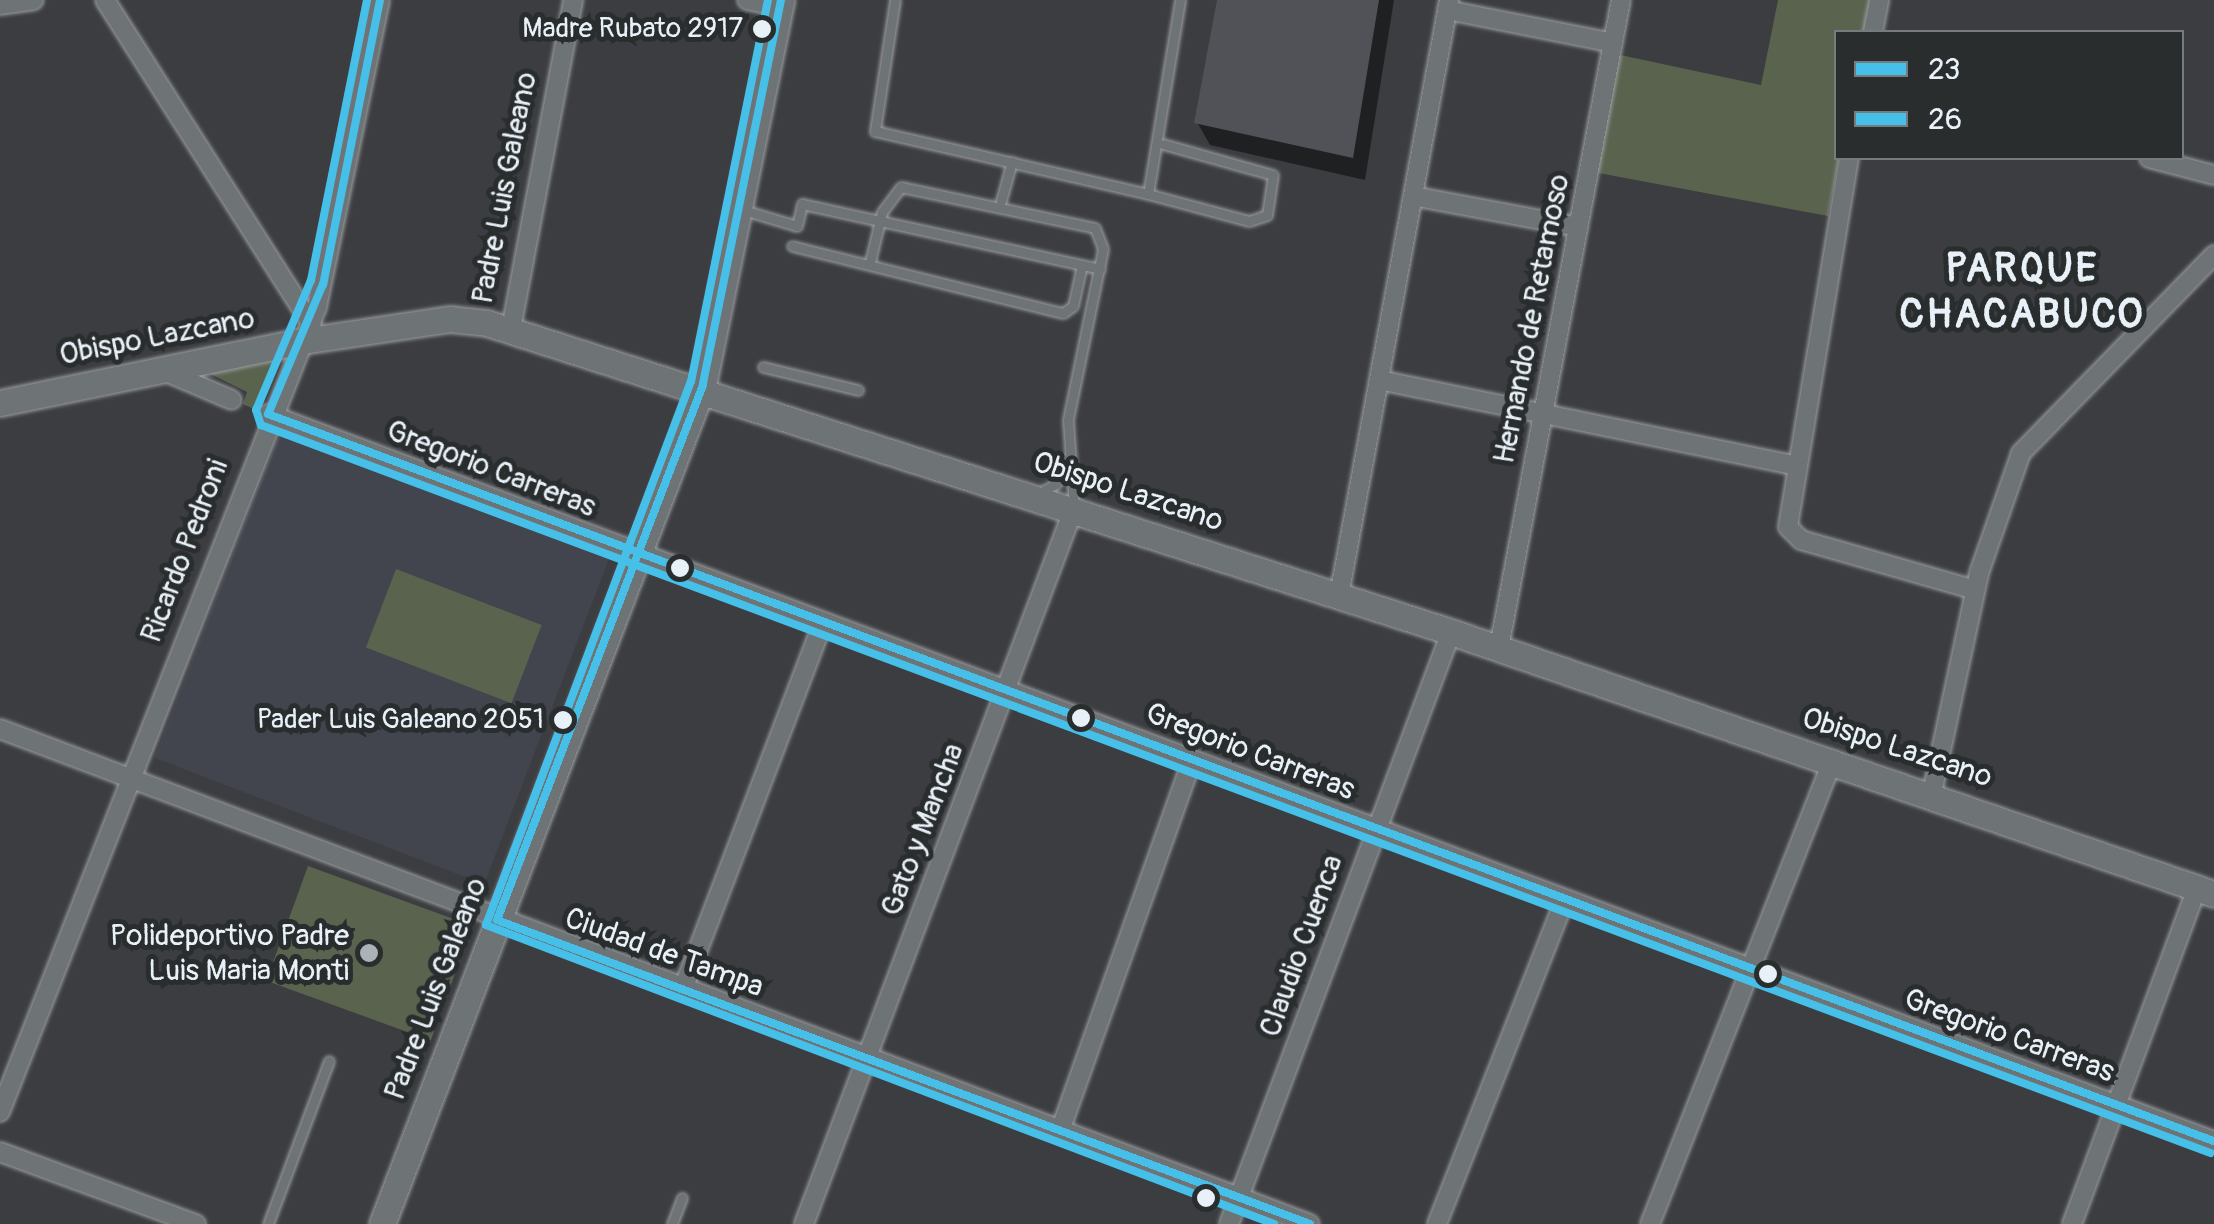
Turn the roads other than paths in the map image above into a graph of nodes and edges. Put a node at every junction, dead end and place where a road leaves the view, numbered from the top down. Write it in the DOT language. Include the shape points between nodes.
graph roads {
  1 [pos="34,0"];
  2 [pos="105,0"];
  3 [pos="380,0"];
  4 [pos="573,0"];
  5 [pos="747,0"];
  6 [pos="895,0"];
  7 [pos="1180,0"];
  8 [pos="1621,0"];
  9 [pos="1879,0"];
  10 [pos="780,3"];
  11 [pos="0,5"];
  12 [pos="1448,5"];
  13 [pos="1873,30"];
  14 [pos="1613,43"];
  15 [pos="1163,144"];
  16 [pos="1849,160"];
  17 [pos="2157,160"];
  18 [pos="1012,161"];
  19 [pos="2214,175"];
  20 [pos="1148,194"];
  21 [pos="1413,196"];
  22 [pos="1001,201"];
  23 [pos="739,208"];
  24 [pos="878,222"];
  25 [pos="1578,227"];
  26 [pos="792,246"];
  27 [pos="2214,255"];
  28 [pos="870,262"];
  29 [pos="1082,265"];
  30 [pos="1100,269"];
  31 [pos="511,328"];
  32 [pos="308,334"];
  33 [pos="763,367"];
  34 [pos="157,368"];
  35 [pos="1379,380"];
  36 [pos="702,385"];
  37 [pos="858,390"];
  38 [pos="232,400"];
  39 [pos="0,403"];
  40 [pos="1542,413"];
  41 [pos="268,414"];
  42 [pos="1070,453"];
  43 [pos="1794,465"];
  44 [pos="1034,495"];
  45 [pos="1074,508"];
  46 [pos="637,554"];
  47 [pos="1975,590"];
  48 [pos="1339,596"];
  49 [pos="823,623"];
  50 [pos="1451,632"];
  51 [pos="1499,648"];
  52 [pos="1006,689"];
  53 [pos="0,729"];
  54 [pos="1192,761"];
  55 [pos="1832,761"];
  56 [pos="128,777"];
  57 [pos="1932,793"];
  58 [pos="1374,828"];
  59 [pos="2206,891"];
  60 [pos="1565,899"];
  61 [pos="497,920"];
  62 [pos="1746,968"];
  63 [pos="683,989"];
  64 [pos="866,1057"];
  65 [pos="330,1061"];
  66 [pos="2117,1105"];
  67 [pos="0,1112"];
  68 [pos="1060,1131"];
  69 [pos="2214,1141"];
  70 [pos="0,1152"];
  71 [pos="1239,1197"];
  72 [pos="682,1198"];
  73 [pos="196,1224"];
  74 [pos="268,1224"];
  75 [pos="382,1224"];
  76 [pos="672,1224"];
  77 [pos="804,1224"];
  78 [pos="1229,1224"];
  79 [pos="1310,1224"];
  80 [pos="1438,1224"];
  81 [pos="1650,1224"];
  82 [pos="2072,1224"];
  1 -- 11 [label="street"];
  2 -- 32 [label="street"];
  3 -- 32 [label="street, Ricardo Pedroni"];
  4 -- 31 [label="street, Padre Luis Galeano"];
  5 -- 10 [label="street"];
  6 -- 18 [label="lane" via="875,131"];
  7 -- 15 [label="lane"];
  8 -- 14 [label="street, Hernando de Retamoso"];
  9 -- 13 [label="street"];
  10 -- 23 [label="main road, Padre Luis Galeano"];
  12 -- 14 [label="street"];
  12 -- 21 [label="street"];
  14 -- 25 [label="street, Hernando de Retamoso"];
  15 -- 20 [label="lane"];
  15 -- 20 [label="lane" via="1273,175 1267,214 1249,220"];
  16 -- 43 [label="street"];
  17 -- 19 [label="street"];
  18 -- 20 [label="lane"];
  18 -- 22 [label="lane"];
  21 -- 25 [label="street"];
  21 -- 35 [label="street"];
  22 -- 24 [label="lane" via="902,187"];
  22 -- 30 [label="lane" via="1094,228"];
  23 -- 24 [label="lane" via="797,226 802,204"];
  23 -- 36 [label="main road, Padre Luis Galeano"];
  24 -- 28 [label="lane"];
  24 -- 29 [label="lane"];
  25 -- 40 [label="street, Hernando de Retamoso"];
  26 -- 28 [label="lane"];
  27 -- 47 [label="street" via="2028,440"];
  28 -- 29 [label="lane" via="1063,312"];
  29 -- 30 [label="lane"];
  30 -- 42 [label="lane, Gato y Mancha" via="1068,420"];
  31 -- 32 [label="main road, Obispo Lazcano" via="450,319"];
  31 -- 36 [label="main road, Obispo Lazcano"];
  32 -- 34 [label="main road, Obispo Lazcano"];
  32 -- 41 [label="street, Ricardo Pedroni"];
  33 -- 37 [label="lane"];
  34 -- 38 [label="street"];
  34 -- 39 [label="main road, Obispo Lazcano"];
  35 -- 40 [label="street"];
  35 -- 48 [label="street"];
  36 -- 44 [label="main road, Obispo Lazcano"];
  36 -- 46 [label="main road, Padre Luis Galeano"];
  40 -- 43 [label="street"];
  40 -- 51 [label="street, Hernando de Retamoso"];
  41 -- 46 [label="street, Gregorio Carreras"];
  41 -- 56 [label="street, Ricardo Pedroni"];
  42 -- 44 [label="lane" via="1056,484"];
  42 -- 45 [label="lane, Gato y Mancha"];
  43 -- 47 [label="street" via="1786,515 1801,540"];
  44 -- 45 [label="main road, Obispo Lazcano"];
  45 -- 48 [label="main road, Obispo Lazcano"];
  45 -- 52 [label="street, Gato y Mancha"];
  46 -- 49 [label="street, Gregorio Carreras"];
  46 -- 61 [label="main road, Padre Luis Galeano"];
  47 -- 57 [label="street"];
  48 -- 50 [label="main road, Obispo Lazcano"];
  49 -- 52 [label="street, Gregorio Carreras"];
  49 -- 63 [label="street"];
  50 -- 51 [label="main road, Obispo Lazcano"];
  50 -- 58 [label="street, Claudio Cuenca"];
  51 -- 55 [label="main road, Obispo Lazcano"];
  52 -- 54 [label="street, Gregorio Carreras"];
  52 -- 64 [label="street, Gato y Mancha"];
  53 -- 56 [label="street, Ciudad de Tampa"];
  54 -- 58 [label="street, Gregorio Carreras"];
  54 -- 68 [label="street"];
  55 -- 57 [label="main road, Obispo Lazcano"];
  55 -- 62 [label="street"];
  56 -- 61 [label="street, Ciudad de Tampa"];
  56 -- 67 [label="street, Ricardo Pedroni"];
  57 -- 59 [label="main road, Obispo Lazcano"];
  58 -- 60 [label="street, Gregorio Carreras"];
  58 -- 71 [label="street, Claudio Cuenca"];
  59 -- 66 [label="street"];
  60 -- 62 [label="street, Gregorio Carreras"];
  60 -- 80 [label="street"];
  61 -- 63 [label="street, Ciudad de Tampa"];
  61 -- 75 [label="main road, Padre Luis Galeano"];
  62 -- 66 [label="street, Gregorio Carreras"];
  62 -- 81 [label="street"];
  63 -- 64 [label="street, Ciudad de Tampa"];
  64 -- 68 [label="street, Ciudad de Tampa"];
  64 -- 77 [label="street, Gato y Mancha"];
  65 -- 74 [label="lane"];
  66 -- 69 [label="street, Gregorio Carreras"];
  66 -- 82 [label="street"];
  68 -- 71 [label="street, Ciudad de Tampa"];
  70 -- 73 [label="street"];
  71 -- 78 [label="street, Claudio Cuenca"];
  71 -- 79 [label="street, Ciudad de Tampa"];
  72 -- 76 [label="lane"];
}
